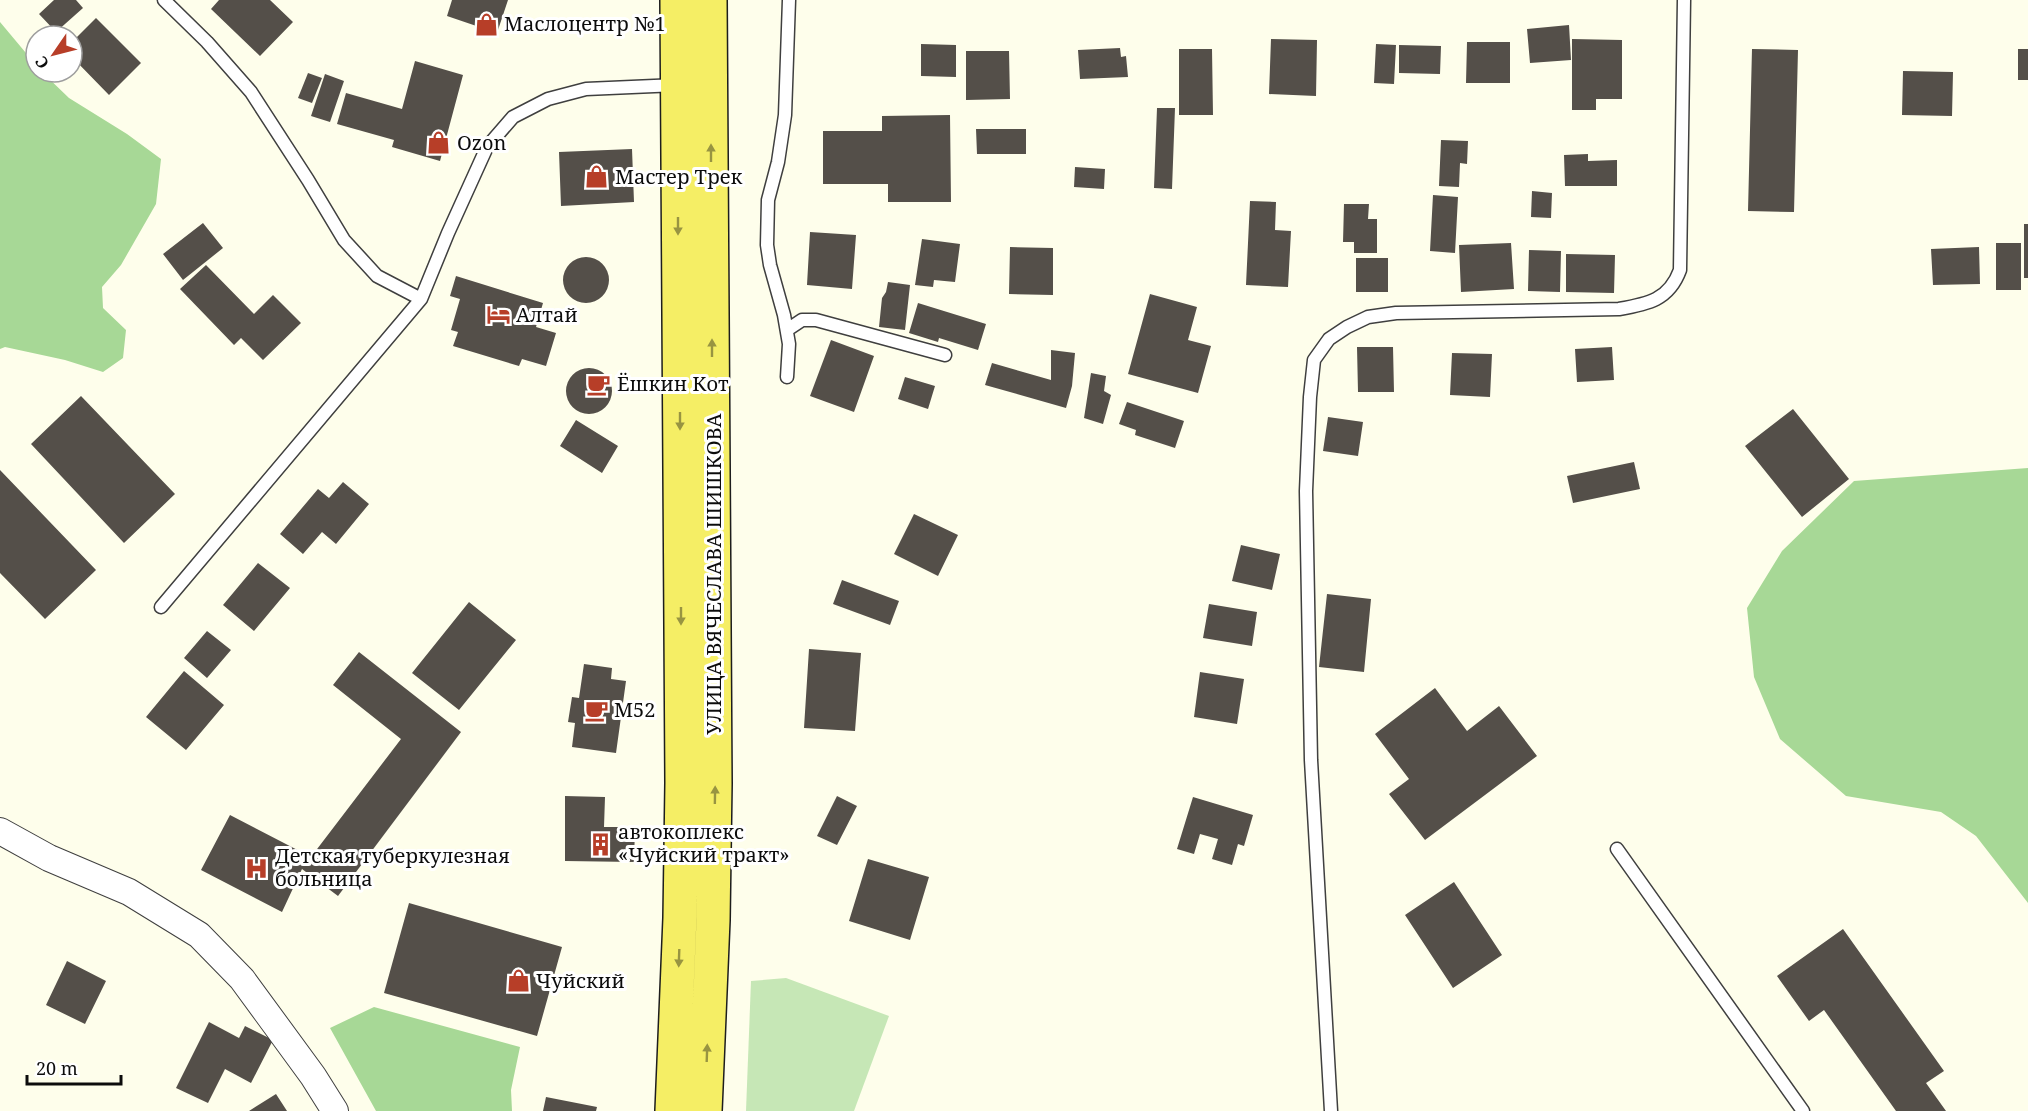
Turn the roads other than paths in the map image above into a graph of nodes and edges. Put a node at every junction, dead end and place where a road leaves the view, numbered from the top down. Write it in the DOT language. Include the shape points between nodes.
graph roads {
  1 [pos="164,0"];
  2 [pos="677,0"];
  3 [pos="710,0"];
  4 [pos="789,0"];
  5 [pos="1684,0"];
  6 [pos="678,85"];
  7 [pos="421,299"];
  8 [pos="787,330"];
  9 [pos="945,355"];
  10 [pos="788,377"];
  11 [pos="161,608"];
  12 [pos="0,831"];
  13 [pos="1617,849"];
  14 [pos="697,919"];
  15 [pos="335,1111"];
  16 [pos="672,1111"];
  17 [pos="705,1111"];
  18 [pos="1331,1111"];
  19 [pos="1803,1111"];
  1 -- 7 [label="lane" via="251,92 344,240 377,276"];
  2 -- 6 [label="main road, УЛИЦА ВЯЧЕСЛАВА ШИШКОВА"];
  14 -- 3 [label="main road, УЛИЦА ВЯЧЕСЛАВА ШИШКОВА, one-way" via="715,771"];
  4 -- 8 [label="lane" via="785,115 768,200 767,245"];
  5 -- 18 [label="lane" via="1680,270 1668,291 1659,299 1619,309 1396,313 1368,317 1329,339 1314,360 1306,490 1311,760"];
  6 -- 7 [label="lane" via="586,89 548,99 513,117 488,147"];
  6 -- 14 [label="main road, УЛИЦА ВЯЧЕСЛАВА ШИШКОВА, one-way" via="682,783"];
  7 -- 11 [label="lane"];
  8 -- 9 [label="lane" via="802,320 816,320"];
  8 -- 10 [label="lane"];
  12 -- 15 [label="street" via="49,858 129,892 199,935 242,979"];
  13 -- 19 [label="lane"];
  14 -- 16 [label="main road, УЛИЦА ВЯЧЕСЛАВА ШИШКОВА, one-way"];
  17 -- 14 [label="main road, УЛИЦА ВЯЧЕСЛАВА ШИШКОВА, one-way"];
}
